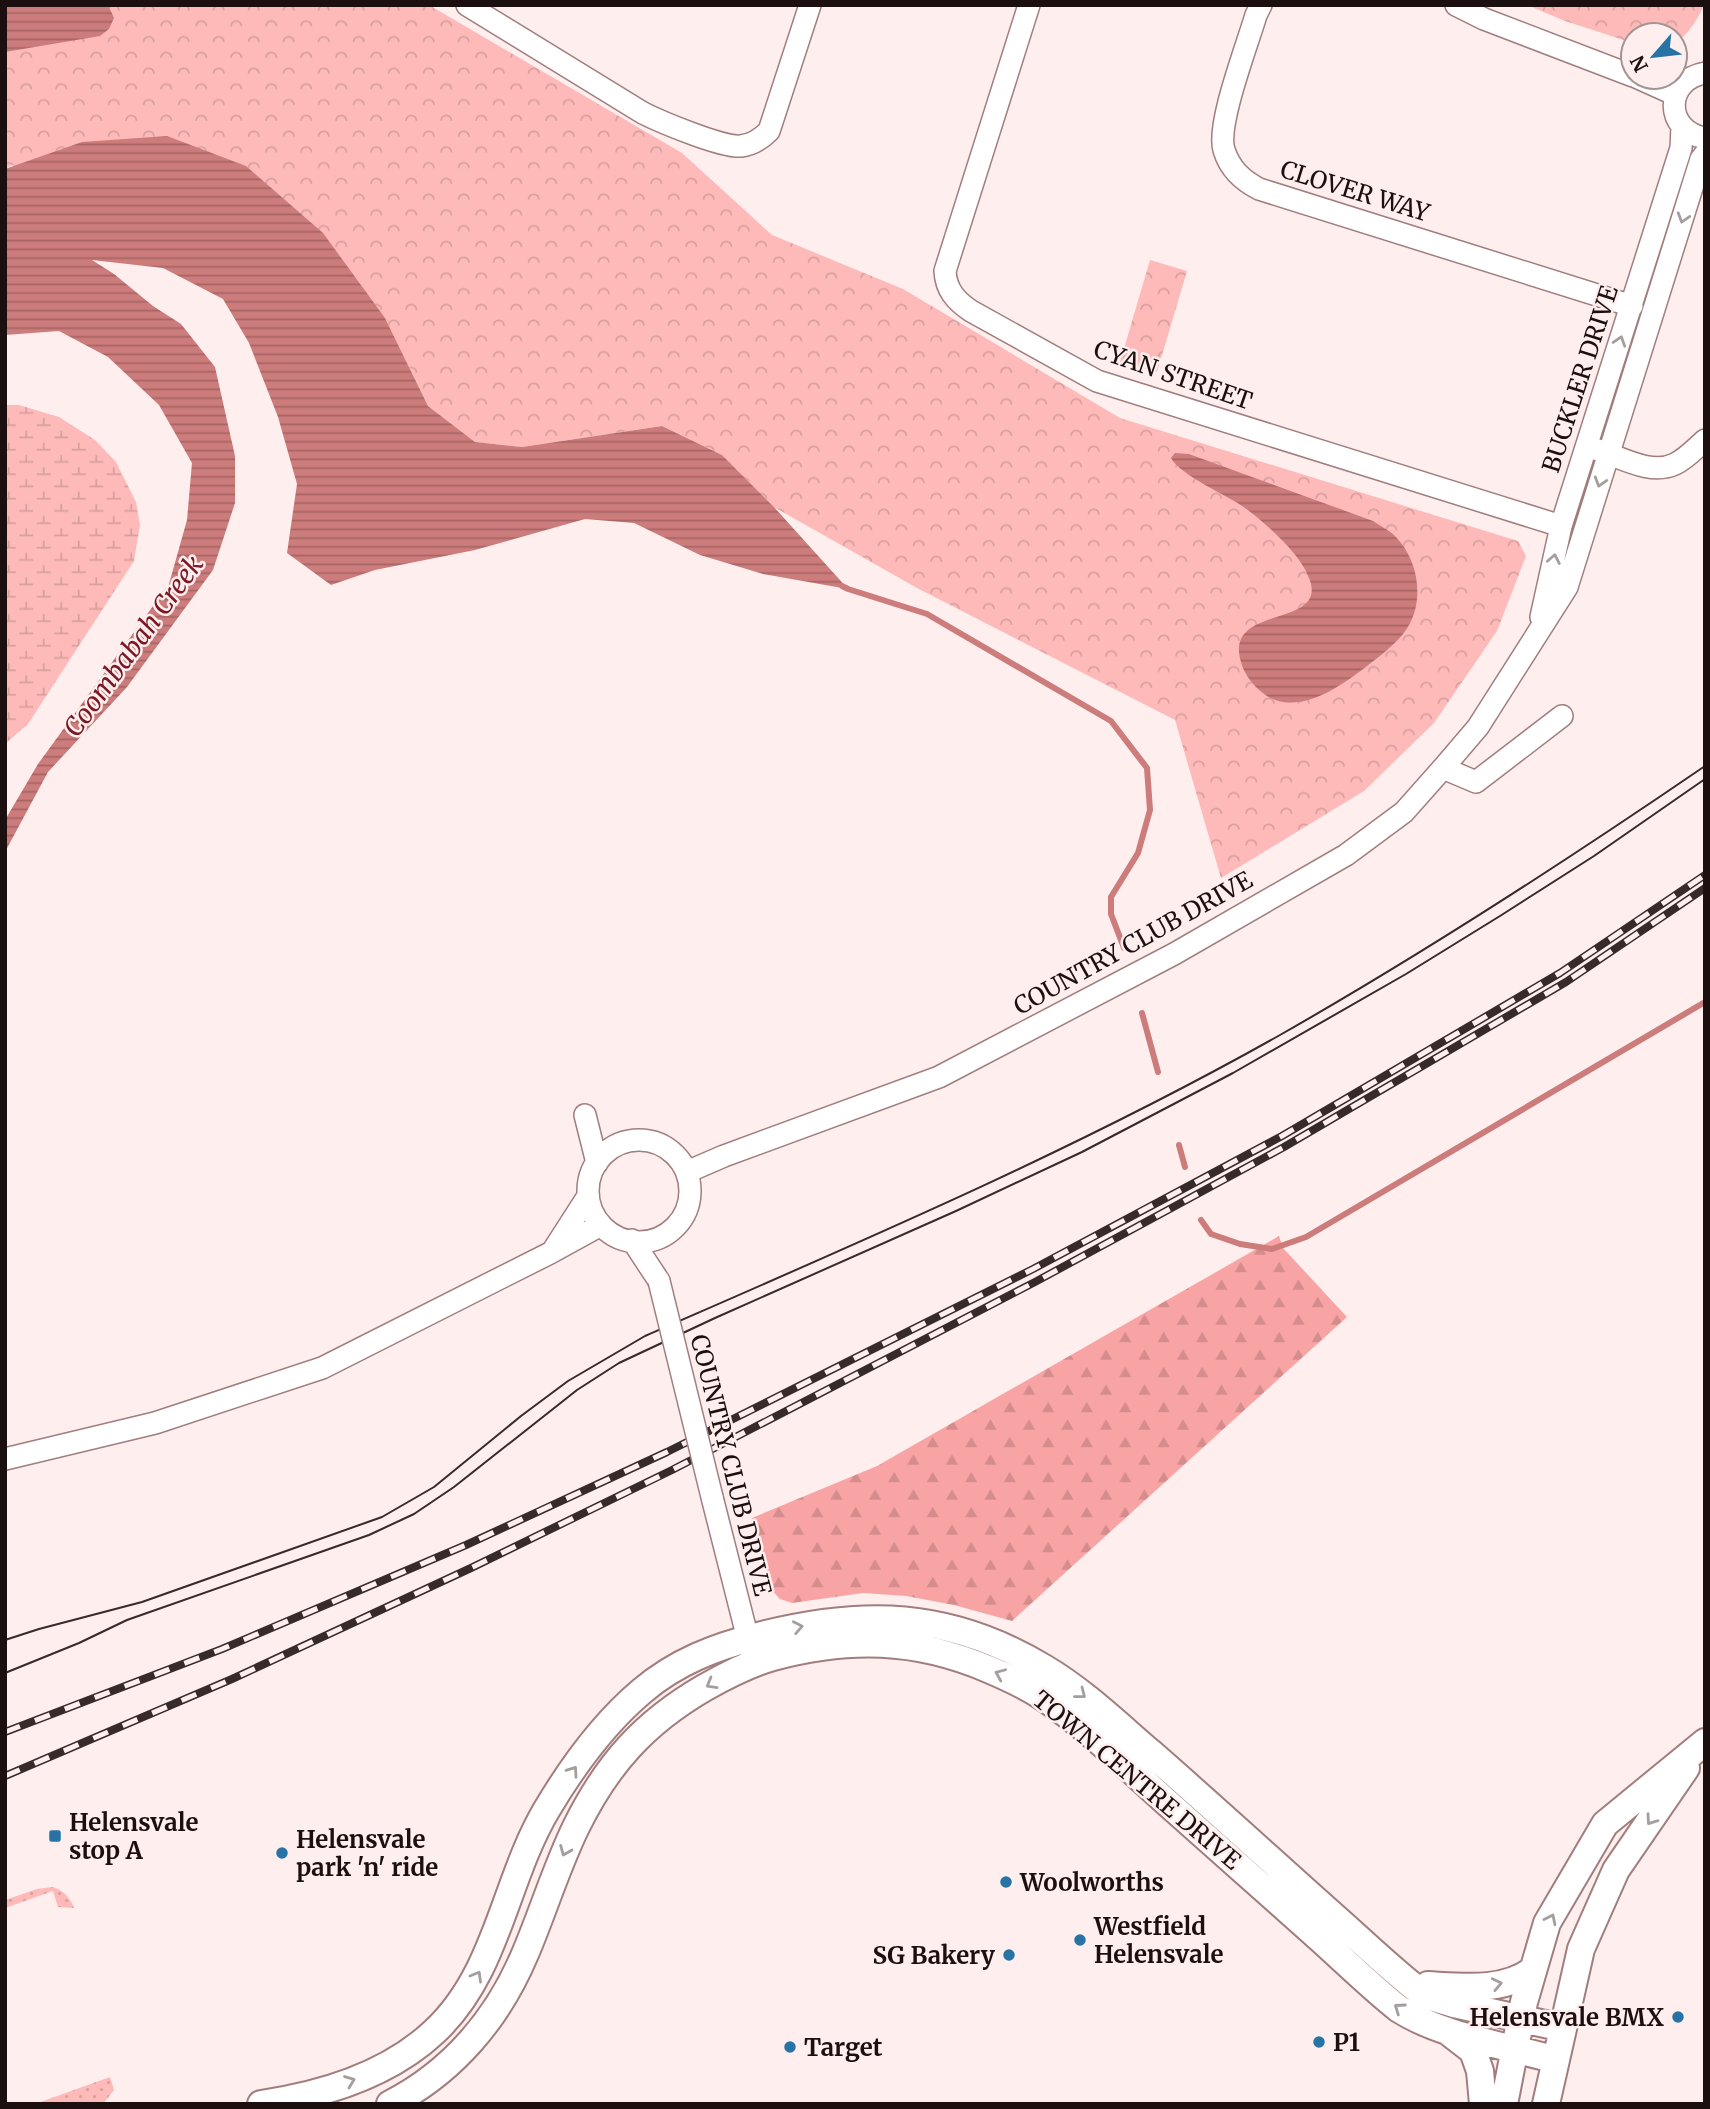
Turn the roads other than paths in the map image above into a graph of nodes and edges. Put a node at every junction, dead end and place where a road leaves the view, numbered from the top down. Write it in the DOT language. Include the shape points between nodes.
graph roads {
  1 [pos="467,5"];
  2 [pos="810,5"];
  3 [pos="1028,5"];
  4 [pos="1261,5"];
  5 [pos="1456,5"];
  6 [pos="1619,70"];
  7 [pos="1705,73"];
  8 [pos="1667,91"];
  9 [pos="1676,95"];
  10 [pos="1682,127"];
  11 [pos="1705,138"];
  12 [pos="1705,154"];
  13 [pos="1632,306"];
  14 [pos="1705,440"];
  15 [pos="1586,447"];
  16 [pos="1609,453"];
  17 [pos="1561,526"];
  18 [pos="1529,648"];
  19 [pos="1562,716"];
  20 [pos="1443,768"];
  21 [pos="616,1145"];
  22 [pos="597,1163"];
  23 [pos="687,1172"];
  24 [pos="588,1196"];
  25 [pos="601,1225"];
  26 [pos="657,1239"];
  27 [pos="632,1240"];
  28 [pos="550,1253"];
  29 [pos="659,1280"];
  30 [pos="5,1459"];
  31 [pos="751,1651"];
  32 [pos="1704,1743"];
  33 [pos="1281,1870"];
  34 [pos="1317,1936"];
  35 [pos="1533,1970"];
  36 [pos="1409,1983"];
  37 [pos="1521,2017"];
  38 [pos="1563,2028"];
  39 [pos="1446,2031"];
  40 [pos="1515,2048"];
  41 [pos="1556,2060"];
  42 [pos="261,2104"];
  43 [pos="390,2104"];
  44 [pos="1483,2104"];
  45 [pos="1504,2104"];
  46 [pos="1546,2104"];
  1 -- 2 [label="street" via="643,113 737,147 755,142 769,131"];
  3 -- 17 [label="street, CYAN STREET" via="947,263 946,281 953,297 971,312 1097,381"];
  4 -- 13 [label="street, CLOVER WAY" via="1224,127 1223,148 1241,178 1259,188"];
  5 -- 6 [label="street"];
  7 -- 9 [label="street" via="1687,79"];
  8 -- 9 [label="street"];
  9 -- 10 [label="street, BUCKLER DRIVE" via="1676,117"];
  10 -- 11 [label="street"];
  10 -- 13 [label="street, BUCKLER DRIVE" via="1681,148"];
  12 -- 16 [label="street, BUCKLER DRIVE, one-way"];
  15 -- 13 [label="street, BUCKLER DRIVE, one-way"];
  14 -- 16 [label="street" via="1664,468"];
  15 -- 16 [label="street"];
  15 -- 17 [label="street, BUCKLER DRIVE"];
  16 -- 18 [label="street, BUCKLER DRIVE, one-way" via="1567,587"];
  18 -- 17 [label="street, BUCKLER DRIVE, one-way" via="1544,608"];
  18 -- 20 [label="street, BUCKLER DRIVE" via="1478,727"];
  19 -- 20 [label="street" via="1476,782"];
  20 -- 23 [label="street, COUNTRY CLUB DRIVE" via="1404,812 1346,855 1174,954 939,1077"];
  21 -- 22 [label="street"];
  21 -- 22 [label="street" via="585,1115"];
  21 -- 23 [label="street" via="638,1139 659,1143 673,1152"];
  22 -- 24 [label="street"];
  23 -- 26 [label="street" via="691,1194 683,1219"];
  24 -- 25 [label="street"];
  24 -- 28 [label="street"];
  25 -- 27 [label="street"];
  25 -- 28 [label="street"];
  26 -- 27 [label="street"];
  26 -- 29 [label="street, COUNTRY CLUB DRIVE"];
  27 -- 29 [label="street, COUNTRY CLUB DRIVE"];
  28 -- 30 [label="street" via="322,1368 155,1423"];
  29 -- 31 [label="street, COUNTRY CLUB DRIVE, bridge"];
  31 -- 33 [label="street, TOWN CENTRE DRIVE, one-way" via="818,1622 877,1619 974,1634 1042,1667 1094,1704"];
  34 -- 31 [label="street, TOWN CENTRE DRIVE, one-way" via="1066,1714 1015,1680 937,1651 888,1644"];
  42 -- 31 [label="street, TOWN CENTRE DRIVE, one-way" via="304,2096 368,2074 436,2031 481,1969 546,1811 601,1732 643,1690 683,1662 704,1653"];
  31 -- 43 [label="street, TOWN CENTRE DRIVE, one-way" via="729,1674 669,1709 631,1744 579,1821 503,1999 457,2056"];
  35 -- 32 [label="street, one-way" via="1547,1923 1605,1824"];
  32 -- 38 [label="street, one-way" via="1616,1870 1581,1949"];
  33 -- 34 [label="street" via="1284,1884 1317,1916"];
  33 -- 36 [label="street, TOWN CENTRE DRIVE"];
  39 -- 34 [label="street, TOWN CENTRE DRIVE, one-way" via="1399,2009"];
  36 -- 35 [label="street, one-way" via="1487,1987"];
  35 -- 37 [label="street"];
  36 -- 37 [label="street, TOWN CENTRE DRIVE" via="1431,1997"];
  37 -- 38 [label="street, TOWN CENTRE DRIVE"];
  37 -- 40 [label="street"];
  38 -- 41 [label="street"];
  39 -- 40 [label="street, TOWN CENTRE DRIVE"];
  39 -- 44 [label="street" via="1473,2050"];
  40 -- 41 [label="street, TOWN CENTRE DRIVE"];
  40 -- 45 [label="street"];
  41 -- 46 [label="street"];
}
